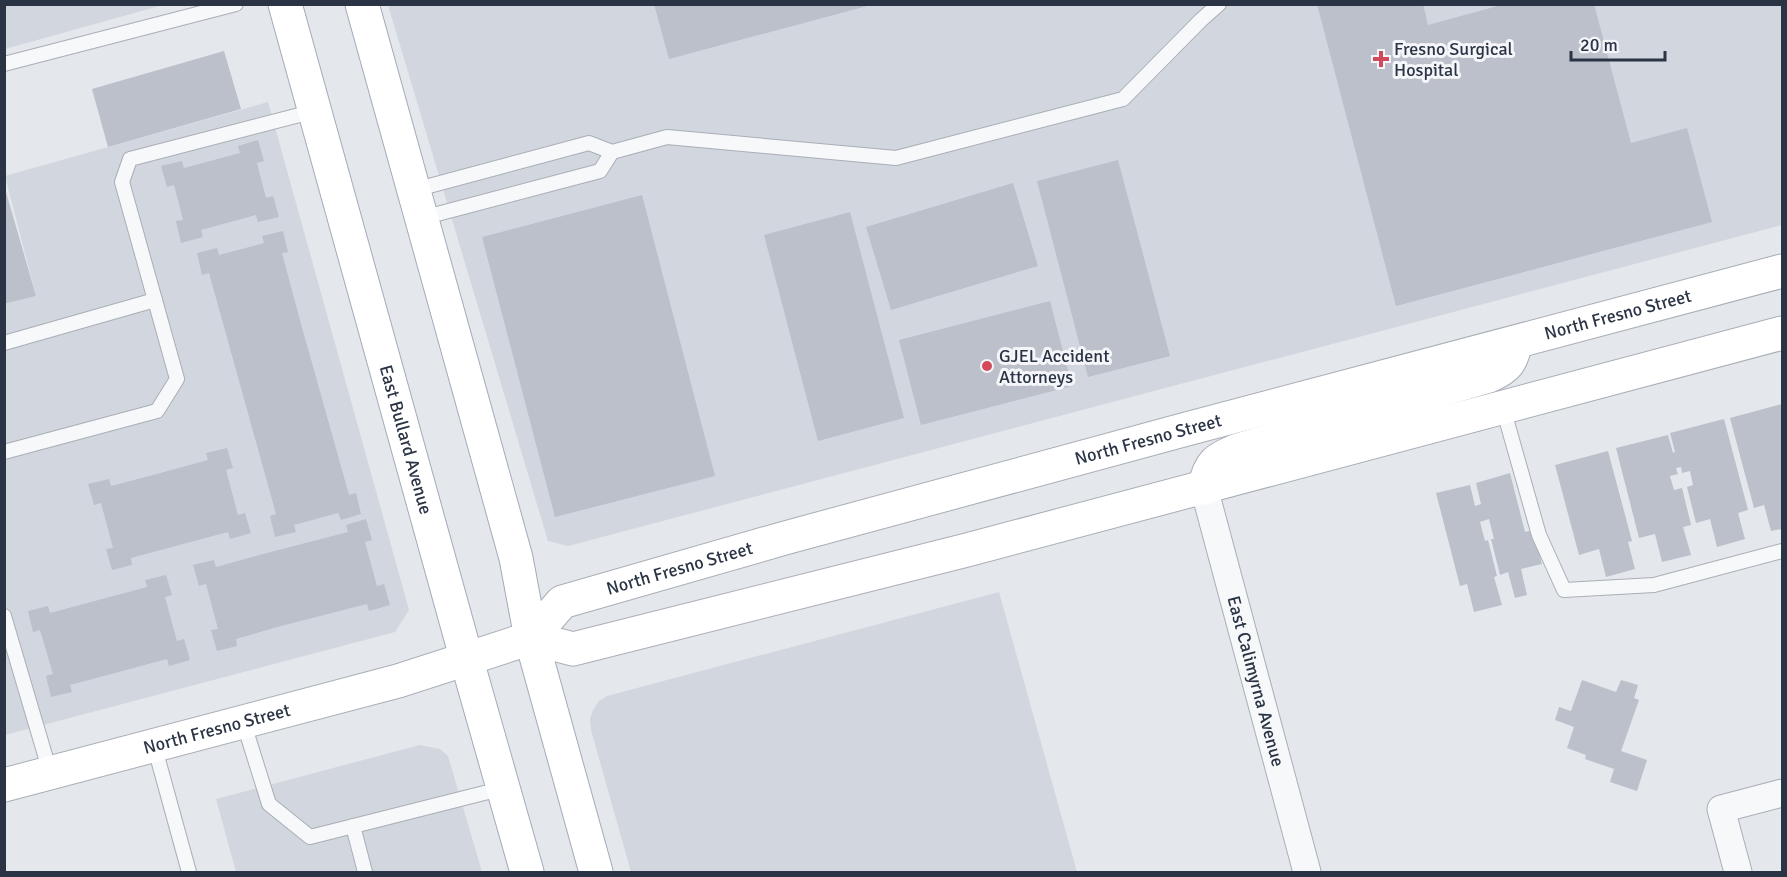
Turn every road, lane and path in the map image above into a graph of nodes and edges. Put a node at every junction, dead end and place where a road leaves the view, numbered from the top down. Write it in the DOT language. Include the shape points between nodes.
graph roads {
  1 [pos="236,4"];
  2 [pos="285,4"];
  3 [pos="362,4"];
  4 [pos="1219,4"];
  5 [pos="4,64"];
  6 [pos="315,111"];
  7 [pos="612,152"];
  8 [pos="418,204"];
  9 [pos="1782,271"];
  10 [pos="155,300"];
  11 [pos="1782,333"];
  12 [pos="4,343"];
  13 [pos="1516,343"];
  14 [pos="1503,408"];
  15 [pos="4,452"];
  16 [pos="1204,488"];
  17 [pos="1782,551"];
  18 [pos="4,616"];
  19 [pos="531,638"];
  20 [pos="467,658"];
  21 [pos="243,721"];
  22 [pos="154,745"];
  23 [pos="50,772"];
  24 [pos="4,785"];
  25 [pos="504,788"];
  26 [pos="1782,793"];
  27 [pos="353,826"];
  28 [pos="189,873"];
  29 [pos="365,873"];
  30 [pos="527,873"];
  31 [pos="596,873"];
  32 [pos="1307,873"];
  33 [pos="1738,873"];
  1 -- 5 [label="lane"];
  2 -- 6 [label="main road, East Bullard Avenue"];
  3 -- 8 [label="main road"];
  4 -- 7 [label="lane" via="1124,99 896,158 667,137"];
  6 -- 10 [label="lane" via="130,159 122,182"];
  6 -- 20 [label="main road, East Bullard Avenue"];
  7 -- 8 [label="lane" via="589,144"];
  7 -- 8 [label="lane" via="600,171"];
  8 -- 19 [label="main road" via="516,558"];
  9 -- 13 [label="main road, North Fresno Street"];
  10 -- 12 [label="lane"];
  10 -- 15 [label="lane" via="177,380 157,411"];
  11 -- 14 [label="main road"];
  13 -- 16 [label="main road" via="1511,362 1489,376 1217,459"];
  13 -- 19 [label="main road, North Fresno Street" via="1149,439 562,602"];
  14 -- 16 [label="main road"];
  14 -- 17 [label="lane" via="1539,535 1564,590 1654,585"];
  16 -- 19 [label="main road" via="573,650"];
  16 -- 32 [label="street, East Calimyrna Avenue"];
  18 -- 23 [label="lane"];
  19 -- 20 [label="main road, North Fresno Street"];
  19 -- 31 [label="main road"];
  20 -- 21 [label="main road, North Fresno Street" via="398,681"];
  20 -- 25 [label="main road, East Bullard Avenue"];
  21 -- 22 [label="main road, North Fresno Street"];
  21 -- 27 [label="lane" via="269,804 310,837"];
  22 -- 23 [label="main road, North Fresno Street"];
  22 -- 28 [label="lane"];
  23 -- 24 [label="main road, North Fresno Street"];
  25 -- 27 [label="lane"];
  25 -- 30 [label="main road, East Bullard Avenue"];
  26 -- 33 [label="street" via="1721,809"];
  27 -- 29 [label="lane"];
}
